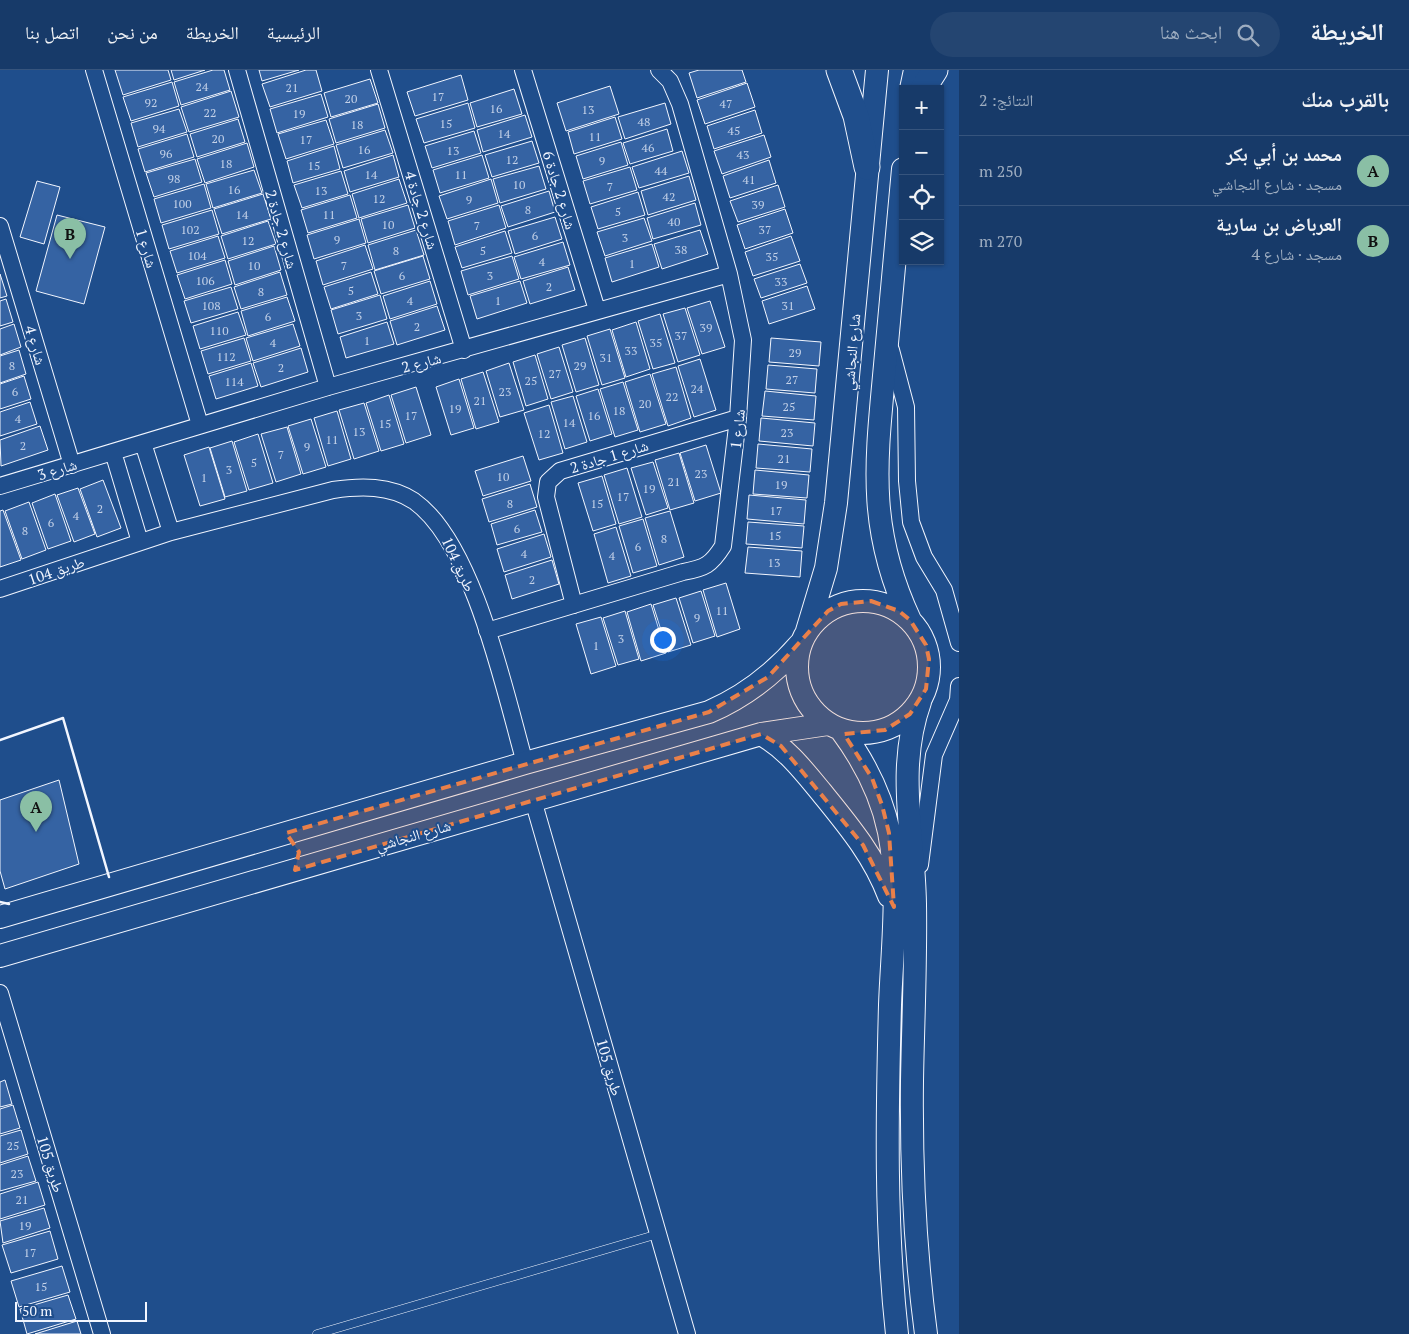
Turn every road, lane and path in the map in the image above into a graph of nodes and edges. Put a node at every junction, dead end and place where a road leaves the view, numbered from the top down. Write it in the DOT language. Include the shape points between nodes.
graph roads {
  1 [pos="94,70"];
  2 [pos="237,70"];
  3 [pos="380,70"];
  4 [pos="523,70"];
  5 [pos="659,70"];
  6 [pos="839,70"];
  7 [pos="877,70"];
  8 [pos="915,70"];
  9 [pos="935,70"];
  10 [pos="912,85"];
  11 [pos="926,85"];
  12 [pos="867,167"];
  13 [pos="902,175"];
  14 [pos="0,226"];
  15 [pos="729,274"];
  16 [pos="597,310"];
  17 [pos="888,339"];
  18 [pos="464,350"];
  19 [pos="328,387"];
  20 [pos="738,418"];
  21 [pos="200,425"];
  22 [pos="143,444"];
  23 [pos="113,452"];
  24 [pos="72,465"];
  25 [pos="0,486"];
  26 [pos="171,532"];
  27 [pos="140,542"];
  28 [pos="0,589"];
  29 [pos="944,590"];
  30 [pos="959,597"];
  31 [pos="574,605"];
  32 [pos="910,620"];
  33 [pos="487,631"];
  34 [pos="803,638"];
  35 [pos="959,643"];
  36 [pos="959,695"];
  37 [pos="920,702"];
  38 [pos="835,727"];
  39 [pos="761,734"];
  40 [pos="525,763"];
  41 [pos="533,800"];
  42 [pos="336,819"];
  43 [pos="286,833"];
  44 [pos="347,855"];
  45 [pos="295,870"];
  46 [pos="904,906"];
  47 [pos="0,918"];
  48 [pos="0,956"];
  49 [pos="0,993"];
  50 [pos="658,1234"];
  51 [pos="102,1334"];
  52 [pos="317,1334"];
  53 [pos="687,1334"];
  54 [pos="897,1334"];
  55 [pos="926,1334"];
  1 -- 21 [label="street, شارع 1"];
  2 -- 19 [label="street, شارع 2 جادة 2"];
  3 -- 18 [label="street, شارع 2 جادة 4"];
  4 -- 16 [label="street, شارع 2 جادة 6"];
  5 -- 15 [label="street, شارع 1" via="670,82 680,104"];
  6 -- 12 [label="main road" via="856,116"];
  7 -- 12 [label="main road, شارع النجاشي"];
  8 -- 10 [label="main road"];
  9 -- 11 [label="main road"];
  12 -- 34 [label="main road, شارع النجاشي" via="832,536 826,568"];
  13 -- 17 [label="main road"];
  14 -- 24 [label="street, شارع 4"];
  15 -- 16 [label="street, شارع 2"];
  15 -- 20 [label="street, شارع 1" via="743,340"];
  16 -- 18 [label="street, شارع 2"];
  17 -- 29 [label="street" via="906,407 906,481 911,522 924,557"];
  17 -- 32 [label="main road" via="876,465 877,497 887,561"];
  18 -- 19 [label="street, شارع 2"];
  19 -- 21 [label="street, شارع 2"];
  20 -- 31 [label="street, شارع 1" via="723,546 716,557 704,568"];
  20 -- 31 [label="street, شارع 1 جادة 2" via="560,471 548,482 546,497"];
  21 -- 22 [label="street, شارع 2"];
  22 -- 23 [label="street, شارع 2"];
  22 -- 26 [label="street"];
  23 -- 24 [label="street, شارع 3"];
  23 -- 27 [label="street"];
  24 -- 25 [label="street, شارع 3"];
  26 -- 27 [label="street, طريق 104"];
  26 -- 33 [label="street, طريق 104" via="333,490 360,486 388,490 414,501 447,536"];
  27 -- 28 [label="street, طريق 104"];
  29 -- 30 [label="street"];
  29 -- 35 [label="street"];
  31 -- 33 [label="street, شارع 1"];
  32 -- 34 [label="main road" via="885,604 856,601 828,610"];
  32 -- 37 [label="main road" via="920,632 929,659 926,689"];
  33 -- 40 [label="street, طريق 104"];
  34 -- 38 [label="main road" via="796,667 800,690 806,704"];
  34 -- 40 [label="main road, شارع النجاشي" via="768,677 709,712"];
  36 -- 46 [label="street" via="934,755"];
  37 -- 38 [label="main road" via="910,714 885,730 856,734"];
  37 -- 46 [label="main road" via="907,758"];
  38 -- 39 [label="main road, شارع النجاشي"];
  38 -- 46 [label="main road" via="863,762 882,805"];
  39 -- 41 [label="main road, شارع النجاشي"];
  39 -- 46 [label="main road" via="790,754 850,827"];
  40 -- 42 [label="main road, شارع النجاشي"];
  41 -- 44 [label="main road, شارع النجاشي"];
  41 -- 50 [label="street, طريق 105"];
  42 -- 43 [label="main road, شارع النجاشي"];
  42 -- 44 [label="main road" via="333,838"];
  43 -- 45 [label="main road" via="296,843 299,852"];
  43 -- 47 [label="main road, شارع النجاشي"];
  44 -- 45 [label="main road, شارع النجاشي"];
  45 -- 48 [label="main road, شارع النجاشي"];
  46 -- 54 [label="main road" via="888,1083 889,1215"];
  46 -- 55 [label="main road" via="913,1162"];
  49 -- 51 [label="street, طريق 105"];
  50 -- 52 [label="lane"];
  50 -- 53 [label="street, طريق 105"];
}
